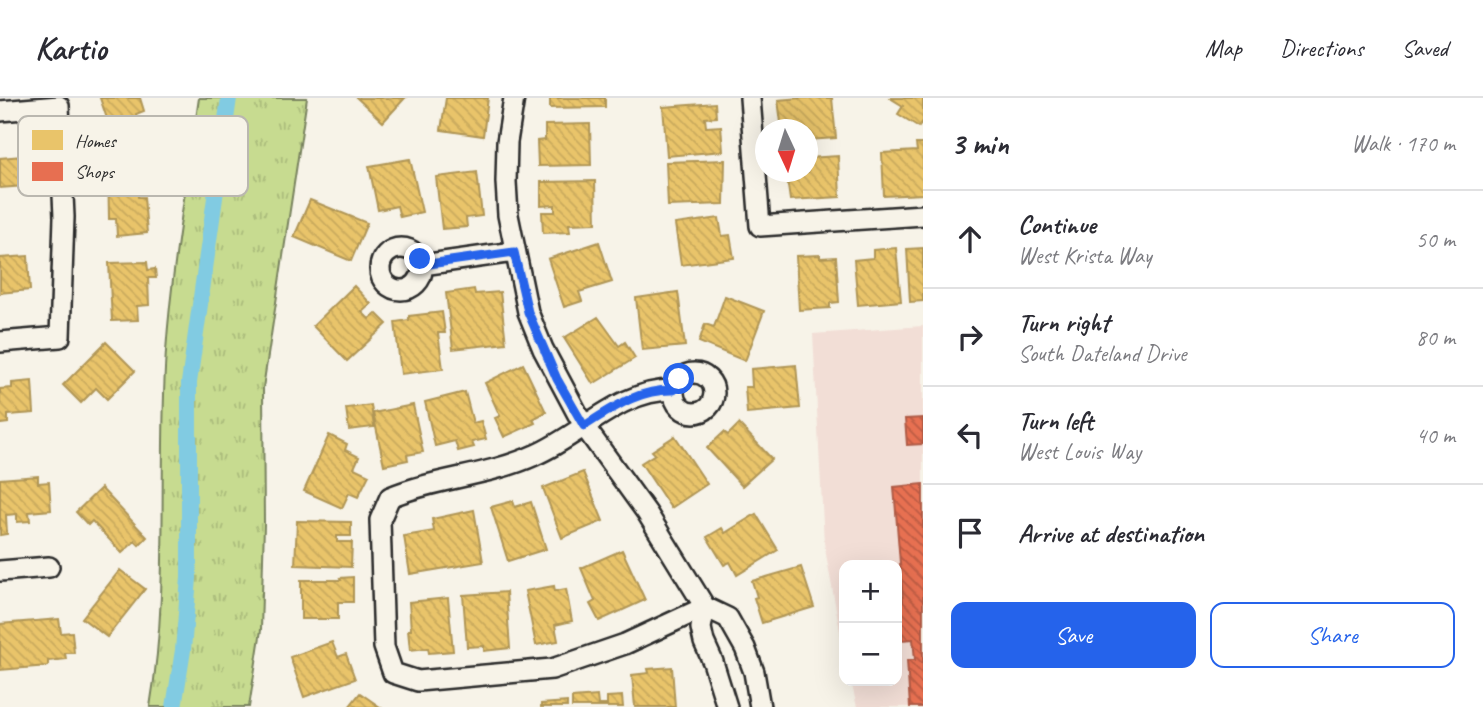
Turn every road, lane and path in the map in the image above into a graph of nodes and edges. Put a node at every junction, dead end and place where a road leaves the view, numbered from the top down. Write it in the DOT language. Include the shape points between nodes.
graph roads {
  1 [pos="514,98"];
  2 [pos="750,98"];
  3 [pos="0,111"];
  4 [pos="59,116"];
  5 [pos="63,196"];
  6 [pos="923,215"];
  7 [pos="514,252"];
  8 [pos="422,265"];
  9 [pos="0,342"];
  10 [pos="674,390"];
  11 [pos="584,426"];
  12 [pos="49,567"];
  13 [pos="0,570"];
  14 [pos="705,607"];
  15 [pos="727,707"];
  16 [pos="760,707"];
  1 -- 7 [label="street" via="506,182"];
  2 -- 6 [label="street" via="761,226"];
  3 -- 4 [label="street" via="59,106"];
  5 -- 9 [label="street" via="60,337"];
  7 -- 8 [label="street"];
  7 -- 11 [label="street" via="538,337"];
  10 -- 11 [label="street" via="630,398"];
  11 -- 14 [label="street" via="647,513"];
  11 -- 14 [label="street" via="536,455 390,497 380,520 384,647 393,673 418,681 552,669 625,644"];
  12 -- 13 [label="street"];
  14 -- 15 [label="street" via="704,642"];
  14 -- 16 [label="street" via="728,618 745,648"];
}
